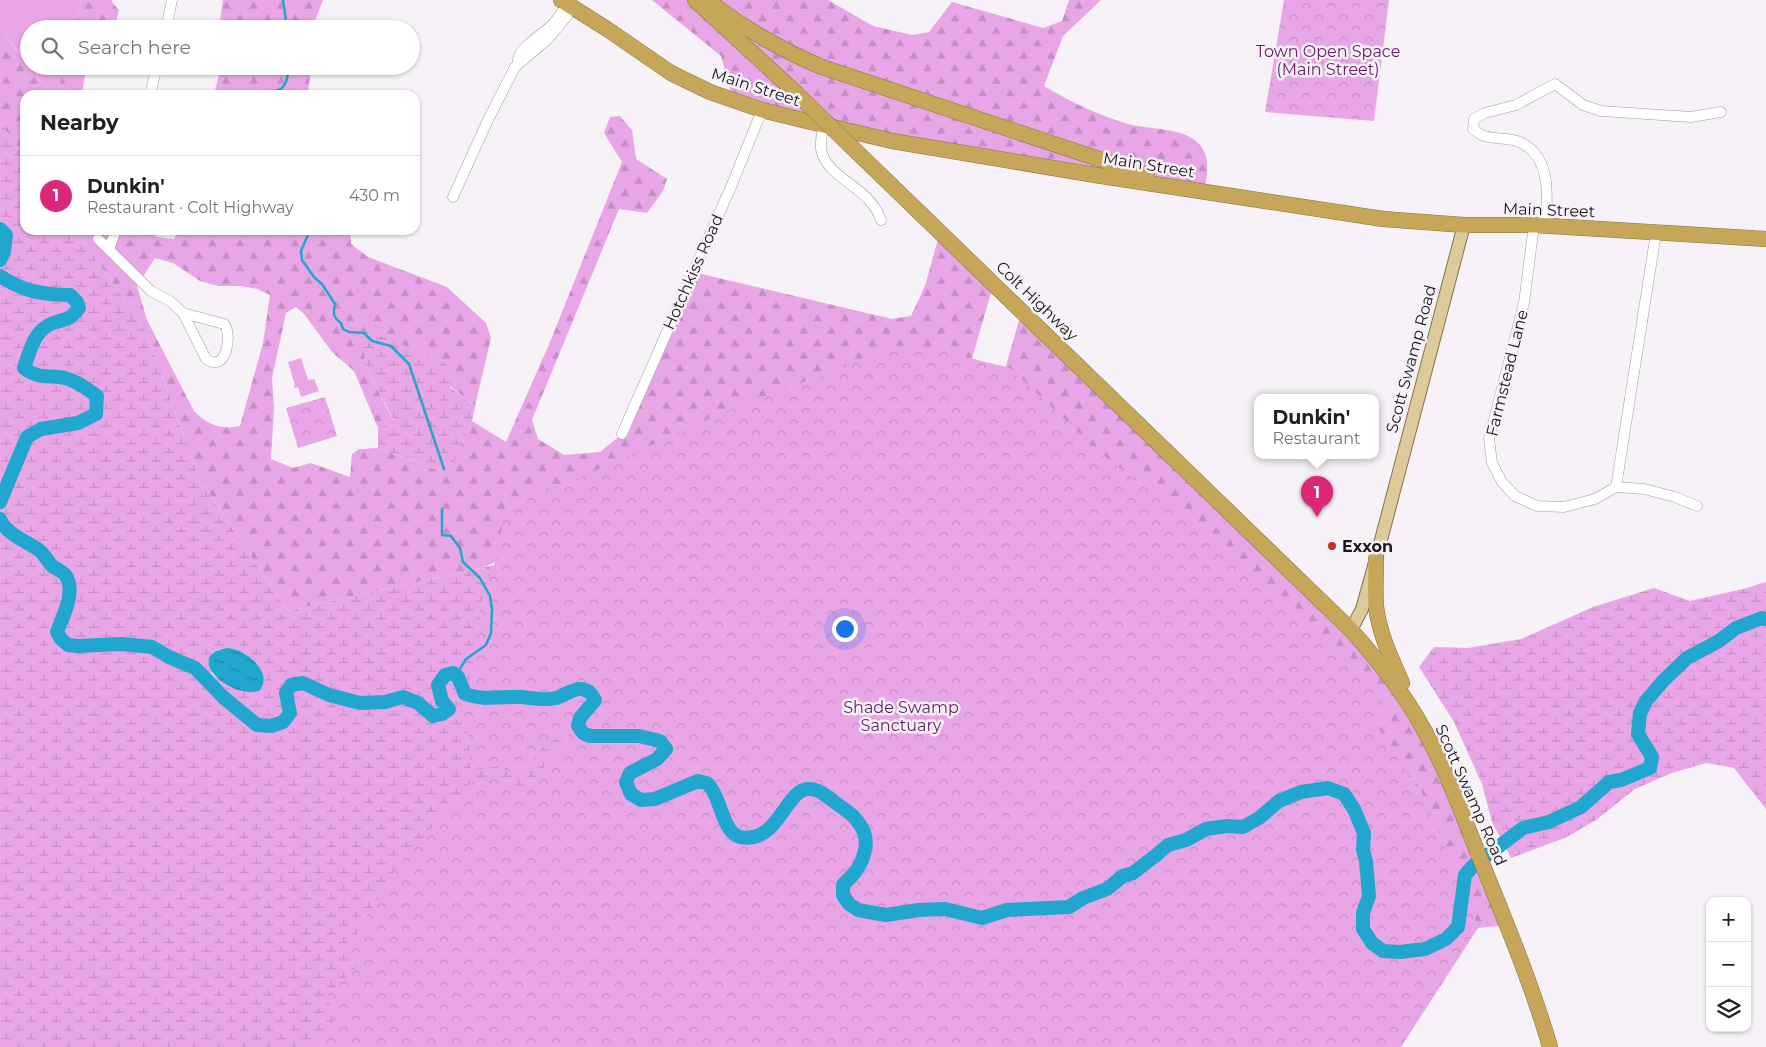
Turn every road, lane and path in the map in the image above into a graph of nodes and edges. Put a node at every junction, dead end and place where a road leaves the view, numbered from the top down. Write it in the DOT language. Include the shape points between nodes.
graph roads {
  1 [pos="172,0"];
  2 [pos="695,0"];
  3 [pos="707,0"];
  4 [pos="565,2"];
  5 [pos="168,20"];
  6 [pos="155,75"];
  7 [pos="151,90"];
  8 [pos="762,110"];
  9 [pos="1721,112"];
  10 [pos="824,126"];
  11 [pos="1204,191"];
  12 [pos="453,197"];
  13 [pos="881,220"];
  14 [pos="1464,225"];
  15 [pos="1540,226"];
  16 [pos="1656,233"];
  17 [pos="114,235"];
  18 [pos="98,239"];
  19 [pos="1766,239"];
  20 [pos="109,249"];
  21 [pos="183,312"];
  22 [pos="622,434"];
  23 [pos="1616,487"];
  24 [pos="1697,506"];
  25 [pos="1376,558"];
  26 [pos="1351,630"];
  27 [pos="1423,728"];
  28 [pos="1550,1047"];
  1 -- 5 [label="street"];
  2 -- 26 [label="highway, Colt Highway, bridge" via="795,92"];
  3 -- 11 [label="highway" via="758,35 822,67 1111,164"];
  4 -- 8 [label="highway, Main Street" via="671,73 710,92"];
  4 -- 12 [label="street" via="567,16 548,39 518,63"];
  6 -- 7 [label="street"];
  8 -- 10 [label="highway, Main Street"];
  8 -- 22 [label="street, Hotchkiss Road"];
  9 -- 15 [label="street, Farmstead Lane" via="1691,116 1601,111 1583,105 1555,84 1516,105 1474,119 1473,129 1483,136 1517,141 1533,152 1545,172 1548,194"];
  10 -- 11 [label="highway, Main Street" via="933,148"];
  10 -- 13 [label="street" via="821,139 824,158 836,173 869,199"];
  11 -- 14 [label="highway, Main Street" via="1360,216"];
  14 -- 15 [label="highway, Main Street"];
  14 -- 25 [label="main road, Scott Swamp Road"];
  15 -- 16 [label="highway, Main Street"];
  15 -- 23 [label="street, Farmstead Lane" via="1489,439 1492,463 1502,482 1515,496 1537,506 1564,507 1595,499"];
  16 -- 19 [label="highway, Main Street"];
  16 -- 23 [label="street"];
  17 -- 20 [label="street"];
  18 -- 20 [label="street"];
  20 -- 21 [label="street" via="151,291"];
  21 -- 21 [label="street" via="227,327 221,361 211,363 206,359"];
  23 -- 24 [label="street" via="1644,489"];
  25 -- 26 [label="main road, Scott Swamp Road" via="1362,609"];
  25 -- 27 [label="highway" via="1376,607 1382,637"];
  26 -- 27 [label="highway, Scott Swamp Road" via="1394,682"];
  27 -- 28 [label="highway, Scott Swamp Road" via="1475,846 1541,1014"];
}
